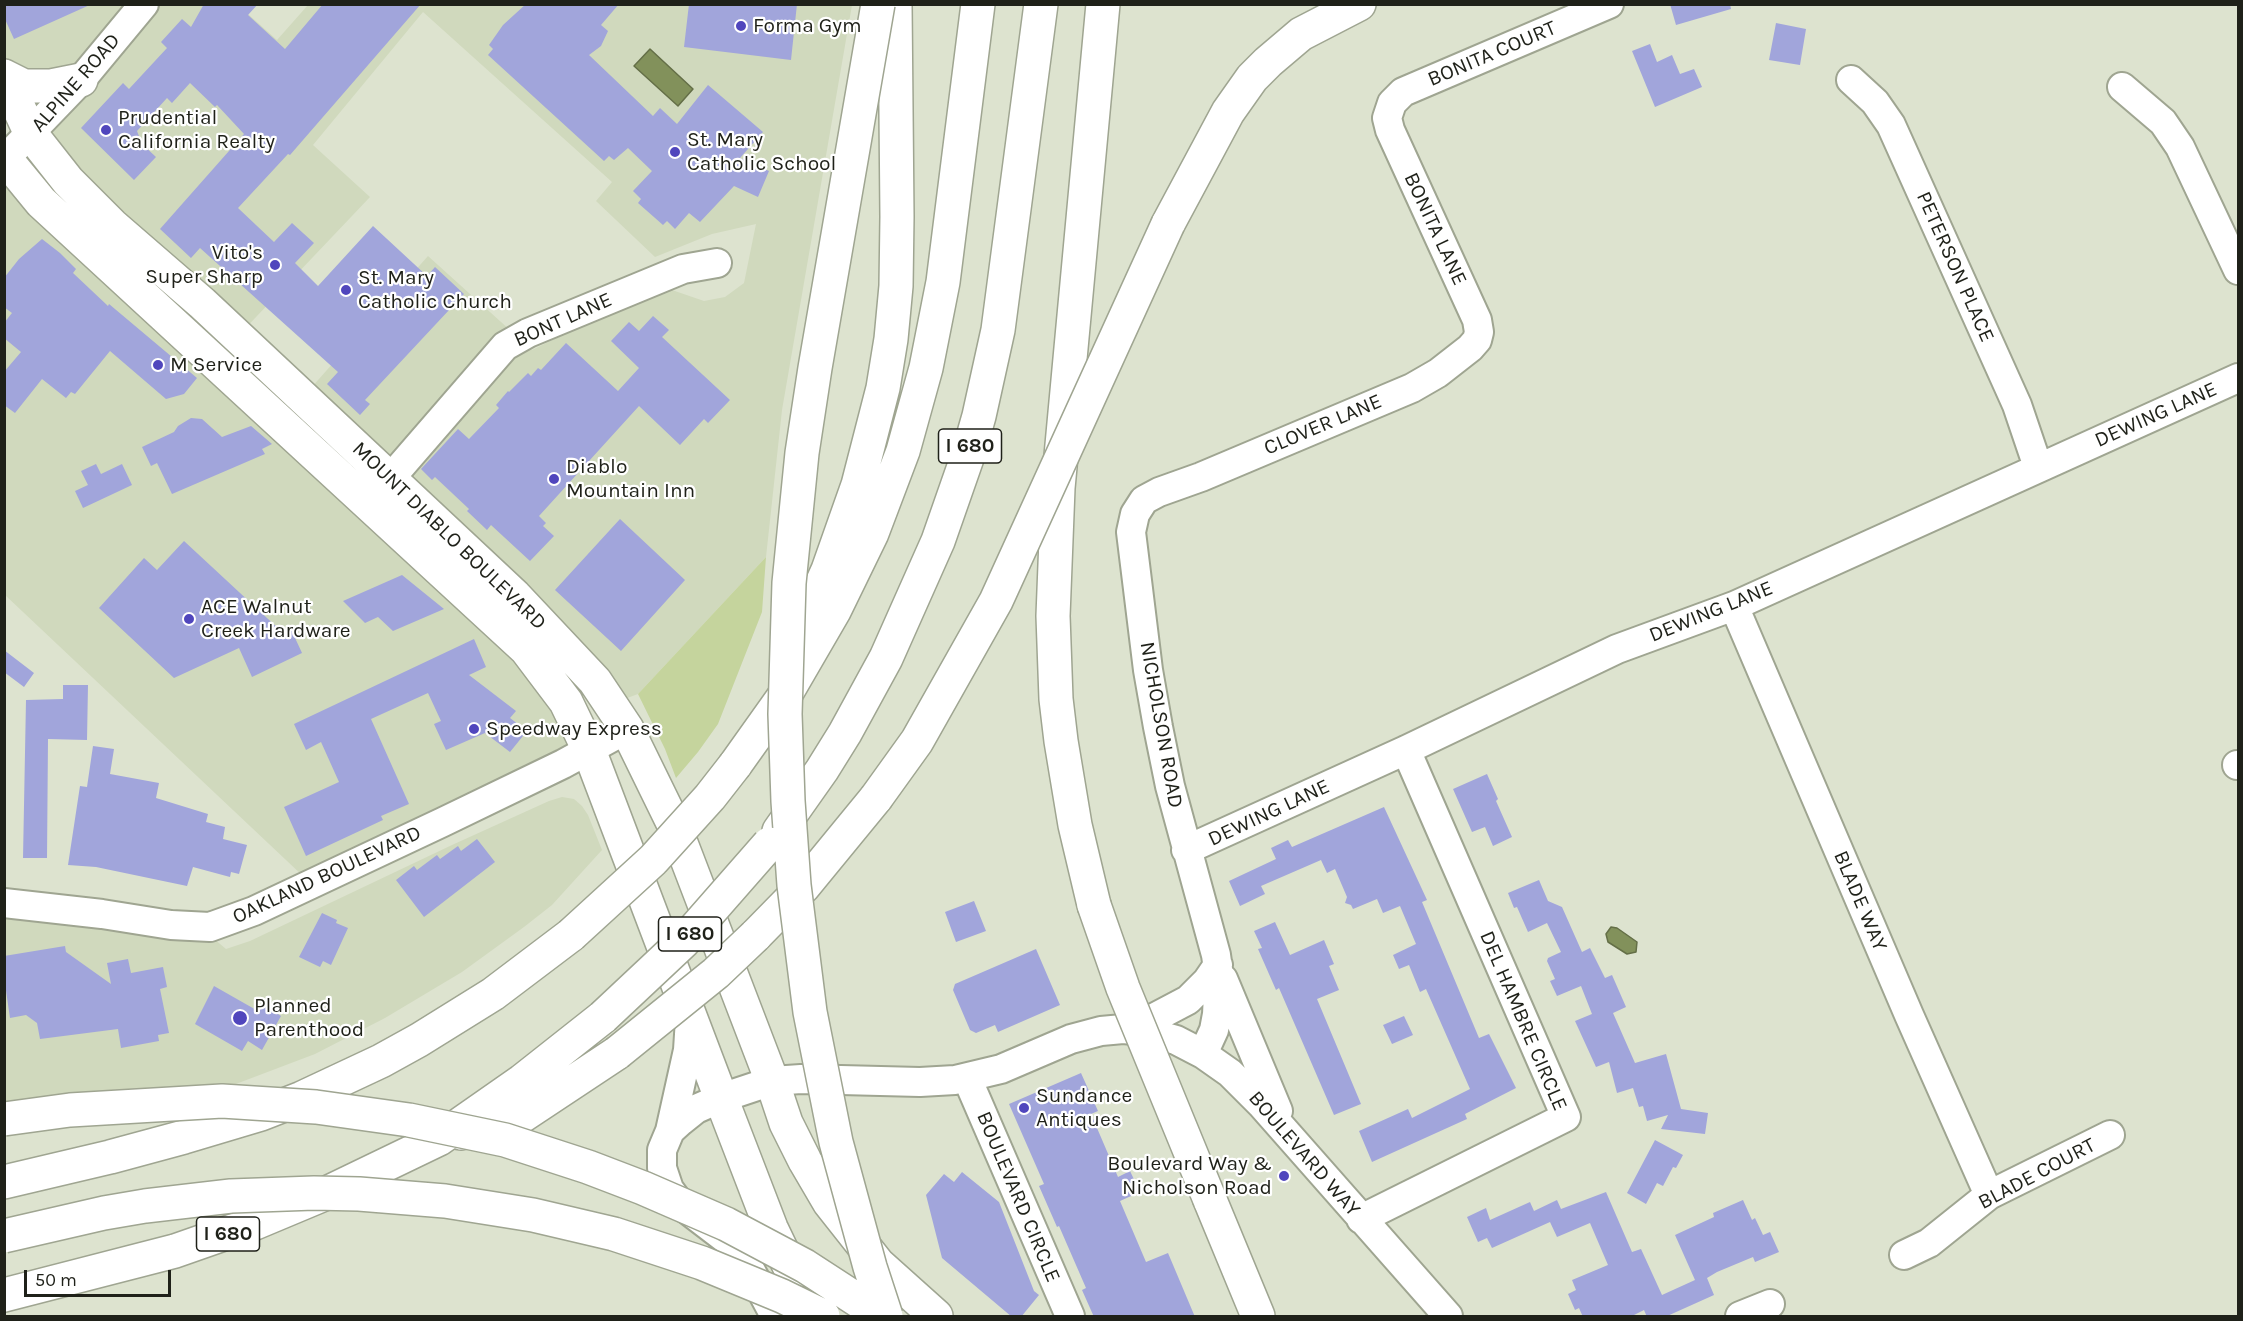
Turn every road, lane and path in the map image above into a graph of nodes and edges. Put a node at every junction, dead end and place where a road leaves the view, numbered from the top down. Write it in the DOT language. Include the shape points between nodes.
graph roads {
  1 [pos="144,4"];
  2 [pos="878,4"];
  3 [pos="895,4"];
  4 [pos="978,4"];
  5 [pos="1041,4"];
  6 [pos="1103,4"];
  7 [pos="1359,4"];
  8 [pos="1609,4"];
  9 [pos="4,76"];
  10 [pos="81,80"];
  11 [pos="1851,80"];
  12 [pos="2122,87"];
  13 [pos="1387,118"];
  14 [pos="31,134"];
  15 [pos="5,158"];
  16 [pos="717,263"];
  17 [pos="2238,270"];
  18 [pos="1477,340"];
  19 [pos="2238,378"];
  20 [pos="2038,467"];
  21 [pos="390,479"];
  22 [pos="1159,492"];
  23 [pos="368,504"];
  24 [pos="1734,606"];
  25 [pos="627,729"];
  26 [pos="590,750"];
  27 [pos="1406,750"];
  28 [pos="735,765"];
  29 [pos="1186,850"];
  30 [pos="4,903"];
  31 [pos="1218,965"];
  32 [pos="690,1018"];
  33 [pos="1133,1029"];
  34 [pos="1203,1054"];
  35 [pos="967,1078"];
  36 [pos="772,1081"];
  37 [pos="721,1098"];
  38 [pos="4,1119"];
  39 [pos="670,1131"];
  40 [pos="1288,1135"];
  41 [pos="2110,1135"];
  42 [pos="439,1139"];
  43 [pos="4,1182"];
  44 [pos="1989,1196"];
  45 [pos="1361,1219"];
  46 [pos="4,1236"];
  47 [pos="1904,1255"];
  48 [pos="4,1295"];
  49 [pos="1770,1304"];
  50 [pos="775,1317"];
  51 [pos="813,1317"];
  52 [pos="823,1317"];
  53 [pos="884,1317"];
  54 [pos="936,1317"];
  55 [pos="1070,1317"];
  56 [pos="1258,1317"];
  57 [pos="1448,1317"];
  58 [pos="1740,1317"];
  1 -- 10 [label="street, ALPINE ROAD"];
  2 -- 53 [label="main road, bridge" via="802,453 789,583 785,714 794,885 810,1012 836,1142"];
  3 -- 28 [label="main road" via="896,286 883,388 858,486 832,560"];
  4 -- 28 [label="main road, I 680" via="943,282 926,368 903,451 872,533 834,611 787,692"];
  5 -- 42 [label="main road, I 680, bridge" via="998,330 979,416 953,502 922,581 867,695 822,770 769,844 691,934 603,1017 522,1081"];
  6 -- 56 [label="main road, bridge" via="1058,488 1053,616 1056,699 1075,825 1094,905 1123,988"];
  7 -- 42 [label="main road, bridge" via="1301,34 1276,54 1252,78 1228,112 1168,224 996,601 916,741 876,798 803,887 755,936 716,973 617,1053 522,1116"];
  8 -- 13 [label="street, BONITA COURT" via="1403,92 1392,103"];
  9 -- 10 [label="main road" via="24,86"];
  9 -- 14 [label="main road, MOUNT DIABLO BOULEVARD"];
  10 -- 14 [label="street, ALPINE ROAD"];
  11 -- 20 [label="street, PETERSON PLACE" via="1875,102 1891,125 2017,405"];
  12 -- 17 [label="street" via="2163,122 2180,147"];
  13 -- 18 [label="street, BONITA LANE" via="1477,320"];
  14 -- 15 [label="street, ALPINE ROAD"];
  14 -- 21 [label="main road, MOUNT DIABLO BOULEVARD" via="68,182 112,225 202,303"];
  15 -- 23 [label="main road, MOUNT DIABLO BOULEVARD" via="41,202"];
  16 -- 21 [label="street, BONT LANE" via="683,269 505,346"];
  18 -- 22 [label="street, CLOVER LANE" via="1463,355 1412,388"];
  19 -- 20 [label="street, DEWING LANE"];
  20 -- 24 [label="street, DEWING LANE"];
  21 -- 23 [label="street, BONT LANE"];
  21 -- 25 [label="main road, MOUNT DIABLO BOULEVARD" via="523,603 595,681"];
  22 -- 29 [label="street, NICHOLSON ROAD" via="1144,500 1135,514 1131,532 1148,670"];
  23 -- 26 [label="main road, MOUNT DIABLO BOULEVARD" via="526,649 566,702"];
  24 -- 27 [label="street, DEWING LANE" via="1617,649"];
  24 -- 44 [label="street, BLADE WAY"];
  25 -- 26 [label="street, OAKLAND BOULEVARD"];
  25 -- 36 [label="main road, MOUNT DIABLO BOULEVARD" via="674,825"];
  26 -- 30 [label="street, OAKLAND BOULEVARD" via="254,911 210,927"];
  26 -- 32 [label="main road, MOUNT DIABLO BOULEVARD"];
  27 -- 29 [label="street, DEWING LANE"];
  27 -- 45 [label="street, DEL HAMBRE CIRCLE" via="1566,1117"];
  28 -- 43 [label="main road, I 680, bridge" via="653,860 571,935 493,994 419,1041 261,1114 121,1155"];
  29 -- 31 [label="street, NICHOLSON ROAD"];
  31 -- 33 [label="street, BOULEVARD WAY" via="1188,1000"];
  31 -- 34 [label="street, NICHOLSON ROAD" via="1217,1014"];
  31 -- 40 [label="street, NICHOLSON ROAD"];
  32 -- 37 [label="main road, MOUNT DIABLO BOULEVARD"];
  32 -- 39 [label="street" via="688,1050"];
  33 -- 34 [label="street, BOULEVARD WAY" via="1176,1040"];
  33 -- 35 [label="street, BOULEVARD WAY" via="1080,1036 1001,1069"];
  34 -- 40 [label="street, BOULEVARD WAY" via="1238,1080"];
  35 -- 36 [label="street, BOULEVARD WAY" via="932,1082"];
  35 -- 55 [label="street, BOULEVARD CIRCLE"];
  36 -- 37 [label="street, BOULEVARD WAY"];
  36 -- 54 [label="main road, MOUNT DIABLO BOULEVARD" via="786,1123 805,1161 839,1215 878,1264"];
  37 -- 39 [label="street, BOULEVARD WAY" via="696,1109"];
  37 -- 51 [label="main road, MOUNT DIABLO BOULEVARD" via="771,1228"];
  38 -- 53 [label="main road, bridge" via="80,1109 222,1101 316,1107 409,1120 505,1140 599,1171 726,1224 804,1266"];
  39 -- 50 [label="street" via="662,1150 662,1168 669,1189 680,1204 738,1251"];
  40 -- 45 [label="street, BOULEVARD WAY"];
  41 -- 44 [label="street, BLADE COURT"];
  42 -- 48 [label="main road, I 680" via="329,1192 216,1238"];
  44 -- 47 [label="street, BLADE COURT" via="1929,1243"];
  45 -- 57 [label="street, BOULEVARD WAY"];
  46 -- 52 [label="main road, bridge" via="114,1211 231,1196 358,1194 445,1201 533,1215 624,1237 742,1279"];
  49 -- 58 [label="street"];
}
